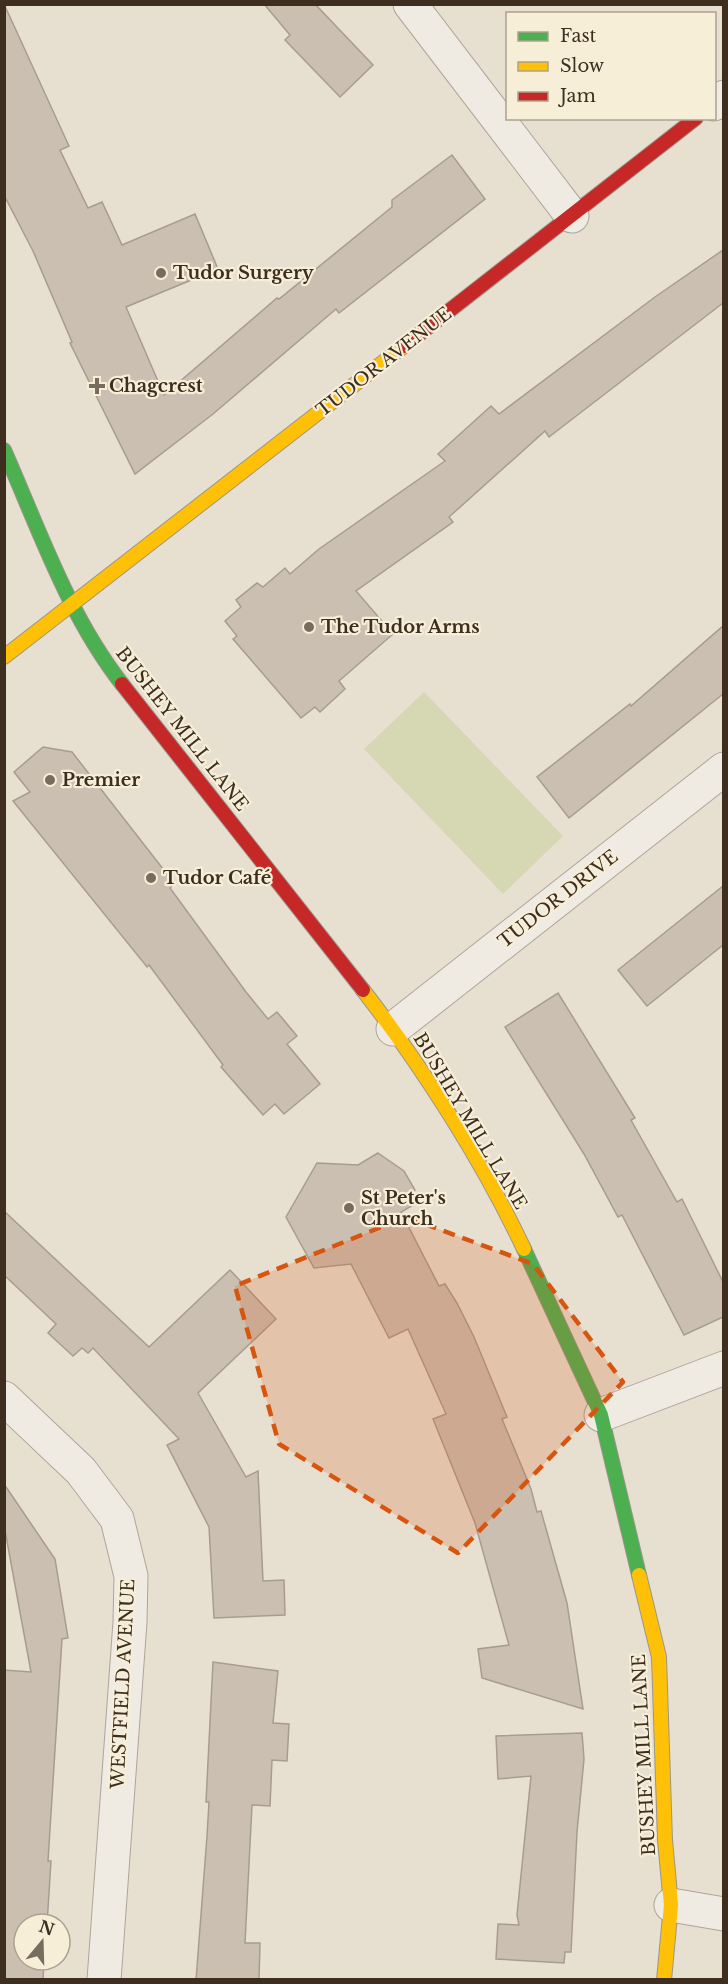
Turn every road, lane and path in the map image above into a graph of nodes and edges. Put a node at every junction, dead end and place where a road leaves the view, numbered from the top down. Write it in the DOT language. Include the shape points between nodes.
graph roads {
  1 [pos="410,4"];
  2 [pos="693,120"];
  3 [pos="572,216"];
  4 [pos="4,450"];
  5 [pos="72,604"];
  6 [pos="4,657"];
  7 [pos="723,768"];
  8 [pos="393,1029"];
  9 [pos="723,1368"];
  10 [pos="4,1398"];
  11 [pos="601,1415"];
  12 [pos="671,1905"];
  13 [pos="723,1914"];
  14 [pos="104,1980"];
  15 [pos="664,1980"];
  1 -- 3 [label="street"];
  2 -- 3 [label="street, TUDOR AVENUE"];
  3 -- 5 [label="street, TUDOR AVENUE"];
  4 -- 5 [label="street, BUSHEY MILL LANE"];
  5 -- 6 [label="street, TUDOR AVENUE"];
  5 -- 8 [label="street, BUSHEY MILL LANE" via="108,666"];
  7 -- 8 [label="street, TUDOR DRIVE"];
  8 -- 11 [label="street, BUSHEY MILL LANE" via="498,1194"];
  9 -- 11 [label="street"];
  10 -- 14 [label="street, WESTFIELD AVENUE" via="81,1471 117,1519 131,1576"];
  11 -- 12 [label="street, BUSHEY MILL LANE" via="659,1657"];
  12 -- 13 [label="street"];
  12 -- 15 [label="street, BUSHEY MILL LANE"];
}
